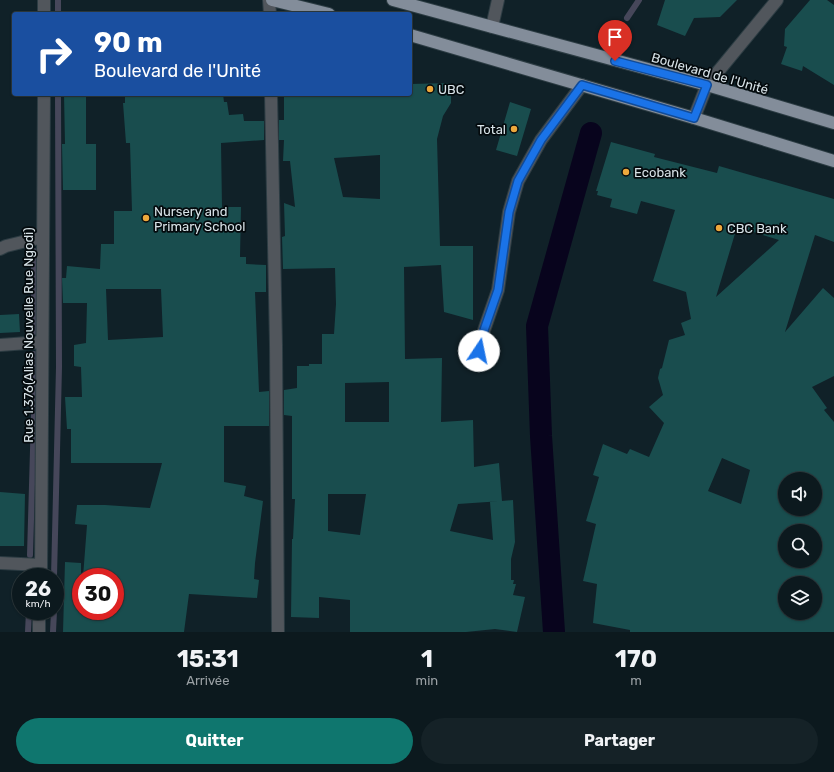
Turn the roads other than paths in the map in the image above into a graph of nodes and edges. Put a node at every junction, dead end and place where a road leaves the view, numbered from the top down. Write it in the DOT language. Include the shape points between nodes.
graph roads {
  1 [pos="44,0"];
  2 [pos="271,0"];
  3 [pos="393,0"];
  4 [pos="498,0"];
  5 [pos="777,0"];
  6 [pos="44,12"];
  7 [pos="270,12"];
  8 [pos="321,12"];
  9 [pos="492,28"];
  10 [pos="412,36"];
  11 [pos="582,85"];
  12 [pos="707,85"];
  13 [pos="44,96"];
  14 [pos="271,96"];
  15 [pos="694,118"];
  16 [pos="834,123"];
  17 [pos="834,161"];
  18 [pos="43,237"];
  19 [pos="0,249"];
  20 [pos="42,342"];
  21 [pos="0,345"];
  22 [pos="479,351"];
  23 [pos="0,563"];
  24 [pos="41,565"];
  25 [pos="40,620"];
  26 [pos="39,632"];
  27 [pos="278,632"];
  1 -- 6 [label="street"];
  2 -- 7 [label="street"];
  2 -- 8 [label="main road"];
  3 -- 9 [label="main road, Boulevard de l'Unité"];
  4 -- 9 [label="street"];
  5 -- 12 [label="street"];
  9 -- 12 [label="main road, Boulevard de l'Unité"];
  10 -- 11 [label="main road"];
  11 -- 15 [label="main road"];
  11 -- 22 [label="street" via="541,140 518,181 509,212 498,290"];
  12 -- 15 [label="street"];
  12 -- 16 [label="main road, Boulevard de l'Unité"];
  13 -- 18 [label="street, Rue 1.376(Alias Nouvelle Rue Ngodi)"];
  14 -- 27 [label="street"];
  15 -- 17 [label="main road"];
  18 -- 19 [label="street"];
  18 -- 20 [label="street, Rue 1.376(Alias Nouvelle Rue Ngodi)"];
  20 -- 21 [label="street"];
  20 -- 24 [label="street, Rue 1.376(Alias Nouvelle Rue Ngodi)"];
  23 -- 24 [label="street"];
  25 -- 26 [label="street"];
}
